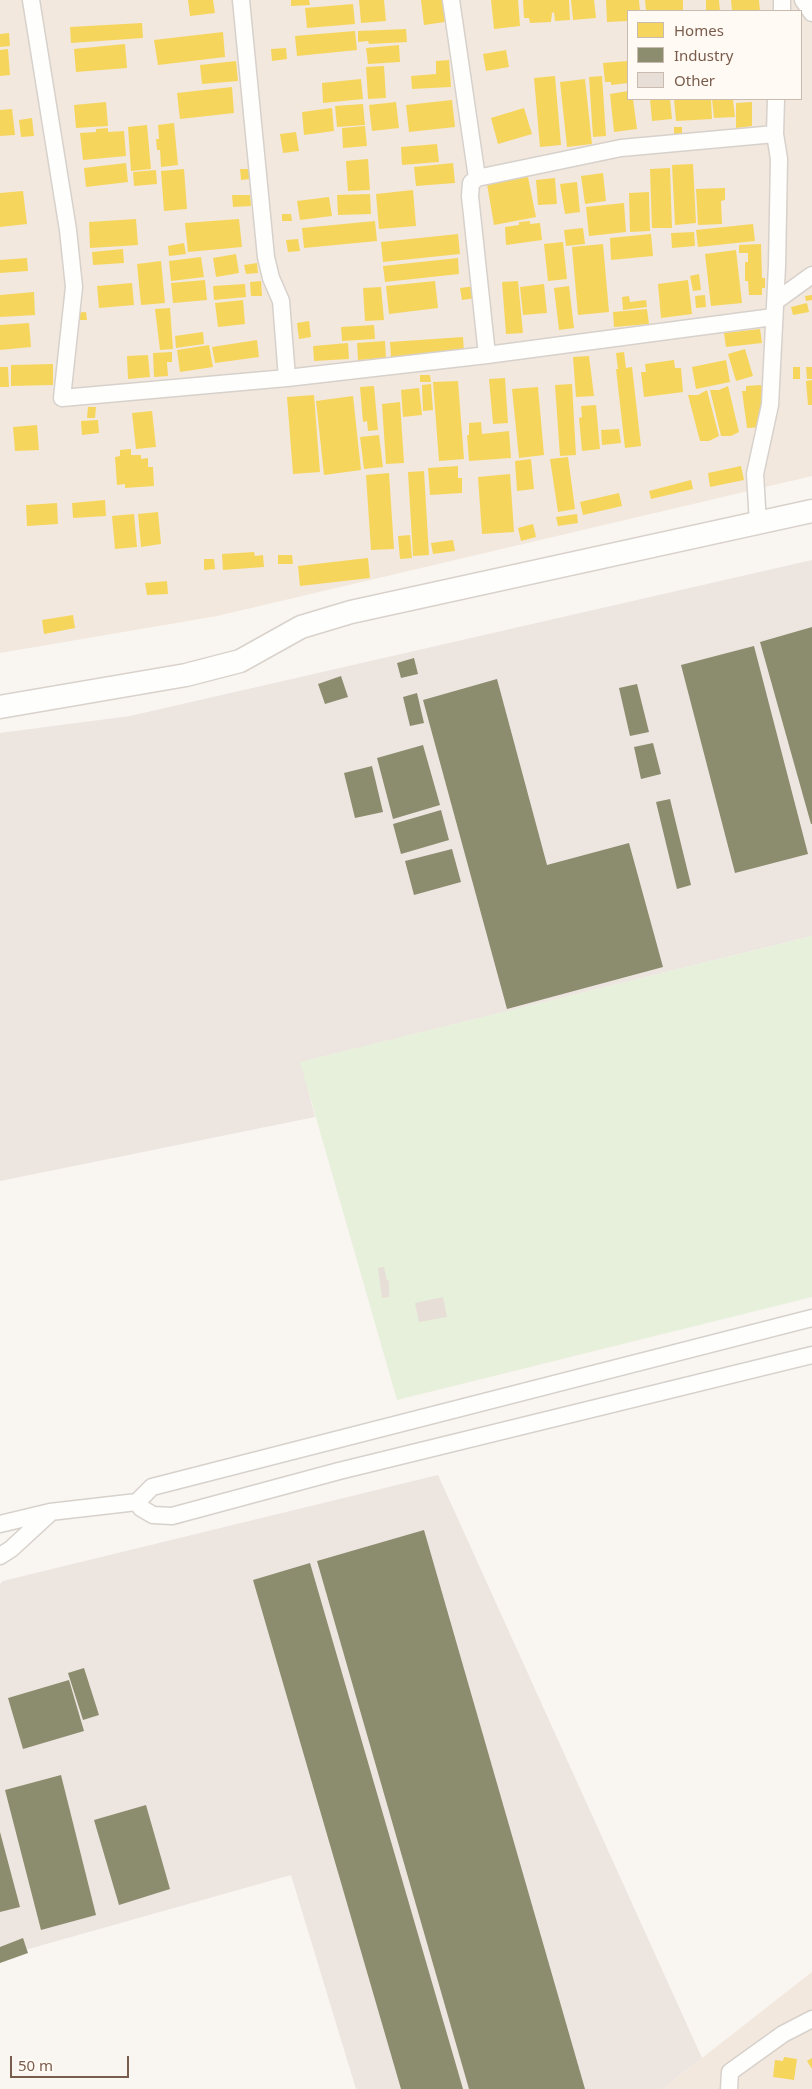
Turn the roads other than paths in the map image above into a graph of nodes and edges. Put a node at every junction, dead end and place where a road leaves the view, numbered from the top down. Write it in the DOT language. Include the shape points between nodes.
graph roads {
  1 [pos="31,0"];
  2 [pos="241,0"];
  3 [pos="451,0"];
  4 [pos="803,0"];
  5 [pos="812,13"];
  6 [pos="776,100"];
  7 [pos="775,134"];
  8 [pos="476,178"];
  9 [pos="777,266"];
  10 [pos="807,278"];
  11 [pos="775,309"];
  12 [pos="487,355"];
  13 [pos="287,378"];
  14 [pos="812,511"];
  15 [pos="758,523"];
  16 [pos="0,707"];
  17 [pos="812,1318"];
  18 [pos="812,1355"];
  19 [pos="137,1502"];
  20 [pos="50,1512"];
  21 [pos="0,1524"];
  22 [pos="0,1556"];
  23 [pos="812,2018"];
  24 [pos="729,2089"];
  1 -- 13 [label="street" via="68,230 74,287 62,398"];
  2 -- 13 [label="street" via="266,257 281,301"];
  3 -- 8 [label="street"];
  4 -- 5 [label="street"];
  6 -- 7 [label="street"];
  7 -- 8 [label="street" via="621,148"];
  7 -- 9 [label="street" via="779,159"];
  8 -- 12 [label="street" via="471,183 470,196"];
  9 -- 10 [label="street"];
  9 -- 11 [label="street"];
  10 -- 11 [label="street"];
  11 -- 12 [label="street"];
  11 -- 15 [label="street" via="770,405 755,474"];
  12 -- 13 [label="street"];
  14 -- 15 [label="street"];
  15 -- 16 [label="street" via="327,618 301,627 240,661 186,675"];
  17 -- 19 [label="street" via="152,1487"];
  18 -- 19 [label="street" via="340,1471 172,1516 153,1515"];
  19 -- 20 [label="street"];
  20 -- 21 [label="street"];
  20 -- 22 [label="street"];
  23 -- 24 [label="street" via="783,2034 730,2072"];
}
